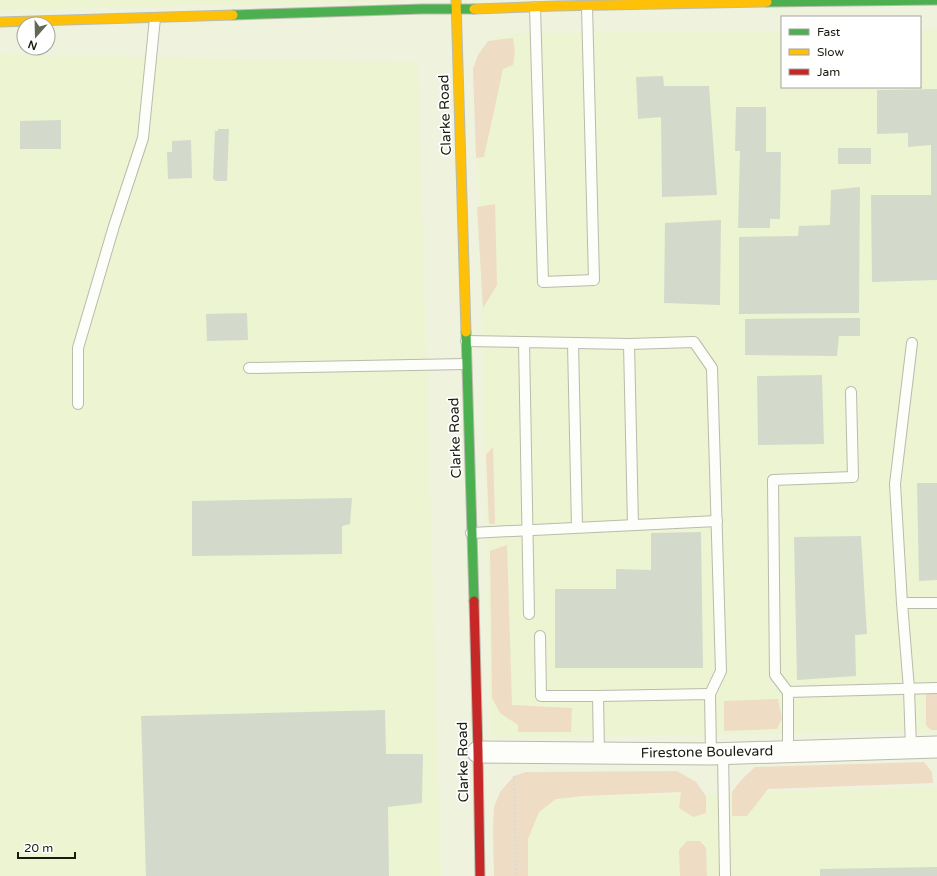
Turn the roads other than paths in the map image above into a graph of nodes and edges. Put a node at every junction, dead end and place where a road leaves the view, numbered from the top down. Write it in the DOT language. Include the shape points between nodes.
graph roads {
  1 [pos="873,0"];
  2 [pos="937,0"];
  3 [pos="636,2"];
  4 [pos="456,5"];
  5 [pos="587,6"];
  6 [pos="535,7"];
  7 [pos="155,18"];
  8 [pos="0,22"];
  9 [pos="466,341"];
  10 [pos="524,342"];
  11 [pos="573,343"];
  12 [pos="912,343"];
  13 [pos="629,344"];
  14 [pos="466,364"];
  15 [pos="249,368"];
  16 [pos="851,392"];
  17 [pos="78,404"];
  18 [pos="717,521"];
  19 [pos="633,525"];
  20 [pos="577,527"];
  21 [pos="527,530"];
  22 [pos="471,533"];
  23 [pos="902,603"];
  24 [pos="937,603"];
  25 [pos="529,614"];
  26 [pos="540,636"];
  27 [pos="937,688"];
  28 [pos="909,689"];
  29 [pos="788,692"];
  30 [pos="710,694"];
  31 [pos="598,696"];
  32 [pos="937,747"];
  33 [pos="911,748"];
  34 [pos="788,751"];
  35 [pos="478,752"];
  36 [pos="599,753"];
  37 [pos="717,753"];
  38 [pos="480,876"];
  39 [pos="725,876"];
  1 -- 2 [label="main road"];
  1 -- 3 [label="main road"];
  3 -- 5 [label="main road"];
  4 -- 6 [label="main road"];
  4 -- 7 [label="main road" via="414,10"];
  4 -- 9 [label="main road, Clarke Road"];
  5 -- 6 [label="main road"];
  5 -- 6 [label="lane" via="594,280 543,282"];
  7 -- 8 [label="main road"];
  7 -- 17 [label="lane" via="143,138 78,348"];
  9 -- 10 [label="lane"];
  9 -- 14 [label="main road, Clarke Road"];
  10 -- 11 [label="lane"];
  10 -- 21 [label="lane"];
  11 -- 13 [label="lane"];
  11 -- 20 [label="lane"];
  12 -- 23 [label="lane" via="895,484"];
  13 -- 18 [label="lane" via="694,342 712,368"];
  13 -- 19 [label="lane"];
  14 -- 15 [label="lane"];
  14 -- 22 [label="main road, Clarke Road"];
  16 -- 29 [label="lane" via="853,477 773,480 775,675"];
  18 -- 19 [label="lane"];
  18 -- 30 [label="lane" via="721,671"];
  19 -- 20 [label="lane"];
  20 -- 21 [label="lane"];
  21 -- 22 [label="lane"];
  21 -- 25 [label="lane"];
  22 -- 35 [label="main road, Clarke Road"];
  23 -- 24 [label="lane"];
  23 -- 28 [label="lane"];
  26 -- 31 [label="lane" via="541,696"];
  27 -- 28 [label="lane"];
  28 -- 29 [label="lane"];
  28 -- 33 [label="lane"];
  29 -- 34 [label="lane"];
  30 -- 31 [label="lane"];
  30 -- 37 [label="lane"];
  31 -- 36 [label="lane"];
  32 -- 33 [label="street, Firestone Boulevard"];
  33 -- 34 [label="street, Firestone Boulevard"];
  34 -- 37 [label="street, Firestone Boulevard"];
  35 -- 36 [label="street, Firestone Boulevard"];
  35 -- 38 [label="main road, Clarke Road"];
  36 -- 37 [label="street, Firestone Boulevard"];
  37 -- 39 [label="lane"];
}
